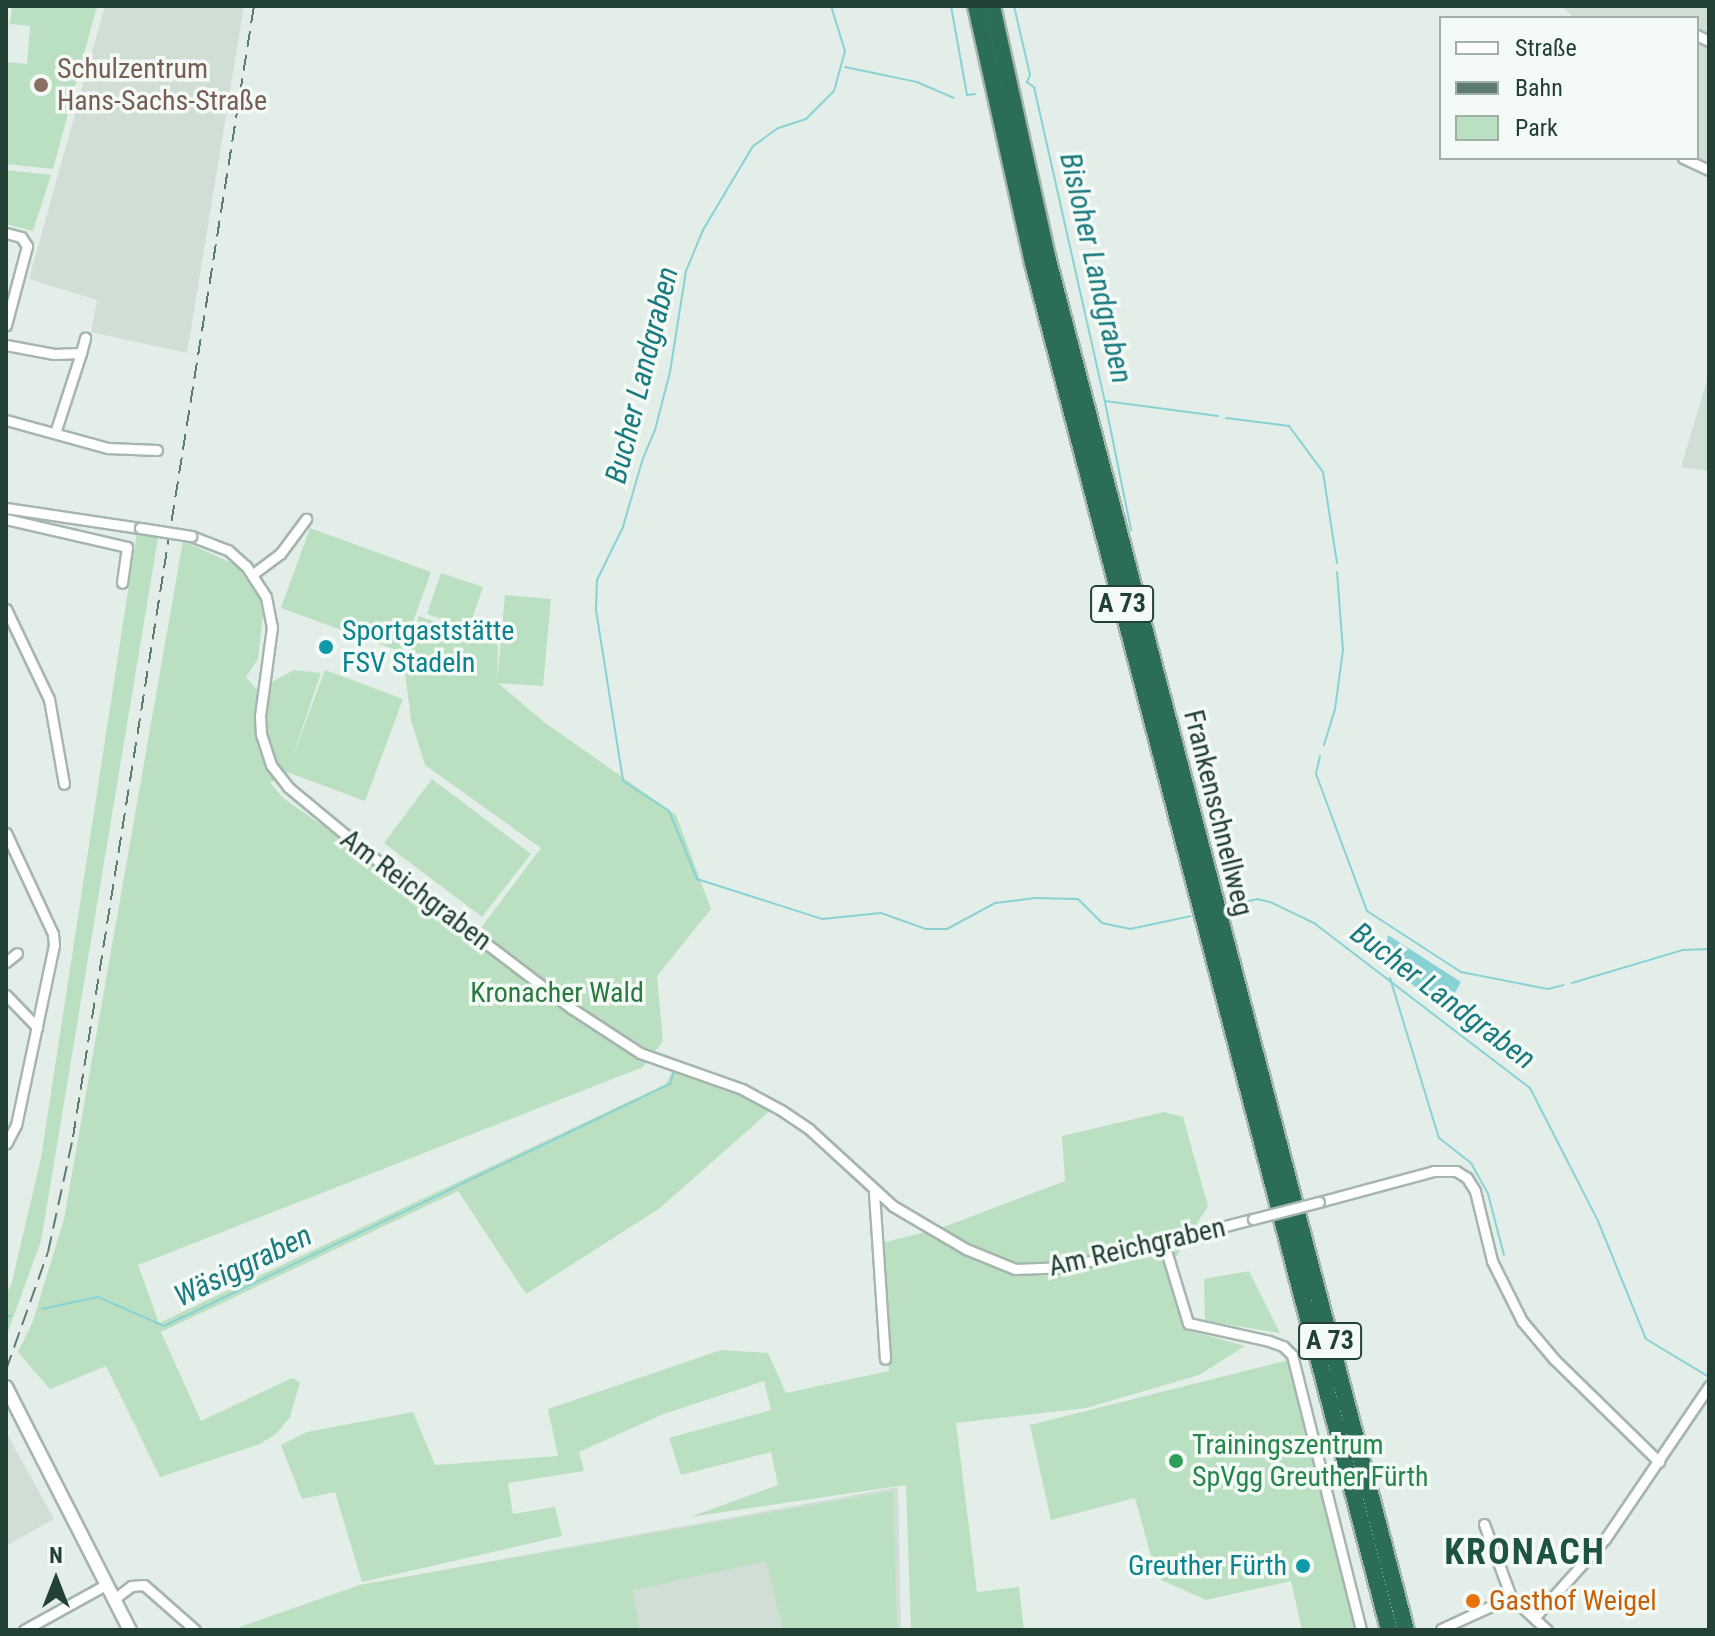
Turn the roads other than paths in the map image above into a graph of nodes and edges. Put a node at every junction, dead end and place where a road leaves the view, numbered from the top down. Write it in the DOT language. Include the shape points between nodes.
graph roads {
  1 [pos="976,6"];
  2 [pos="992,6"];
  3 [pos="1687,160"];
  4 [pos="1709,170"];
  5 [pos="6,233"];
  6 [pos="6,325"];
  7 [pos="85,338"];
  8 [pos="6,345"];
  9 [pos="81,353"];
  10 [pos="6,420"];
  11 [pos="55,433"];
  12 [pos="157,450"];
  13 [pos="6,508"];
  14 [pos="6,519"];
  15 [pos="306,519"];
  16 [pos="253,574"];
  17 [pos="122,583"];
  18 [pos="6,609"];
  19 [pos="64,784"];
  20 [pos="6,833"];
  21 [pos="17,857"];
  22 [pos="6,861"];
  23 [pos="17,953"];
  24 [pos="6,962"];
  25 [pos="6,995"];
  26 [pos="37,1027"];
  27 [pos="6,1144"];
  28 [pos="874,1193"];
  29 [pos="1164,1244"];
  30 [pos="885,1359"];
  31 [pos="1709,1386"];
  32 [pos="6,1387"];
  33 [pos="1659,1462"];
  34 [pos="1484,1524"];
  35 [pos="107,1584"];
  36 [pos="1511,1597"];
  37 [pos="114,1599"];
  38 [pos="1534,1618"];
  39 [pos="1441,1629"];
  40 [pos="24,1630"];
  41 [pos="130,1630"];
  42 [pos="195,1630"];
  43 [pos="1361,1630"];
  44 [pos="1389,1630"];
  45 [pos="1406,1630"];
  46 [pos="1547,1630"];
  1 -- 44 [label="highway, Frankenschnellweg / A 73" via="1033,263"];
  2 -- 45 [label="highway, Frankenschnellweg / A 73" via="1048,260"];
  3 -- 4 [label="street"];
  5 -- 6 [label="street" via="21,237 27,246"];
  7 -- 9 [label="street"];
  8 -- 9 [label="street"];
  9 -- 11 [label="street"];
  10 -- 11 [label="street"];
  11 -- 12 [label="street" via="108,448"];
  13 -- 16 [label="street, bridge" via="191,536 228,550"];
  14 -- 17 [label="street" via="127,547"];
  15 -- 16 [label="street" via="280,554"];
  16 -- 28 [label="street, Am Reichgraben" via="271,616 260,716 271,765 305,805 571,1008 640,1053 742,1089 781,1110 809,1129"];
  18 -- 19 [label="street" via="49,699"];
  20 -- 21 [label="street"];
  21 -- 22 [label="street"];
  21 -- 26 [label="street" via="53,934"];
  23 -- 24 [label="street"];
  25 -- 26 [label="street"];
  26 -- 27 [label="street" via="16,1125"];
  28 -- 29 [label="street, Am Reichgraben" via="966,1249 1015,1269 1049,1271"];
  28 -- 30 [label="street"];
  29 -- 33 [label="street, Am Reichgraben, bridge" via="1434,1171 1456,1171 1475,1191 1492,1261 1522,1321"];
  29 -- 43 [label="street" via="1188,1323 1269,1341 1292,1355"];
  31 -- 33 [label="street"];
  32 -- 35 [label="main road"];
  33 -- 38 [label="street" via="1605,1539"];
  34 -- 36 [label="street"];
  35 -- 37 [label="main road"];
  35 -- 40 [label="street"];
  36 -- 38 [label="street"];
  36 -- 39 [label="street"];
  37 -- 41 [label="main road"];
  37 -- 42 [label="street" via="131,1586 144,1585"];
  38 -- 46 [label="street"];
}
